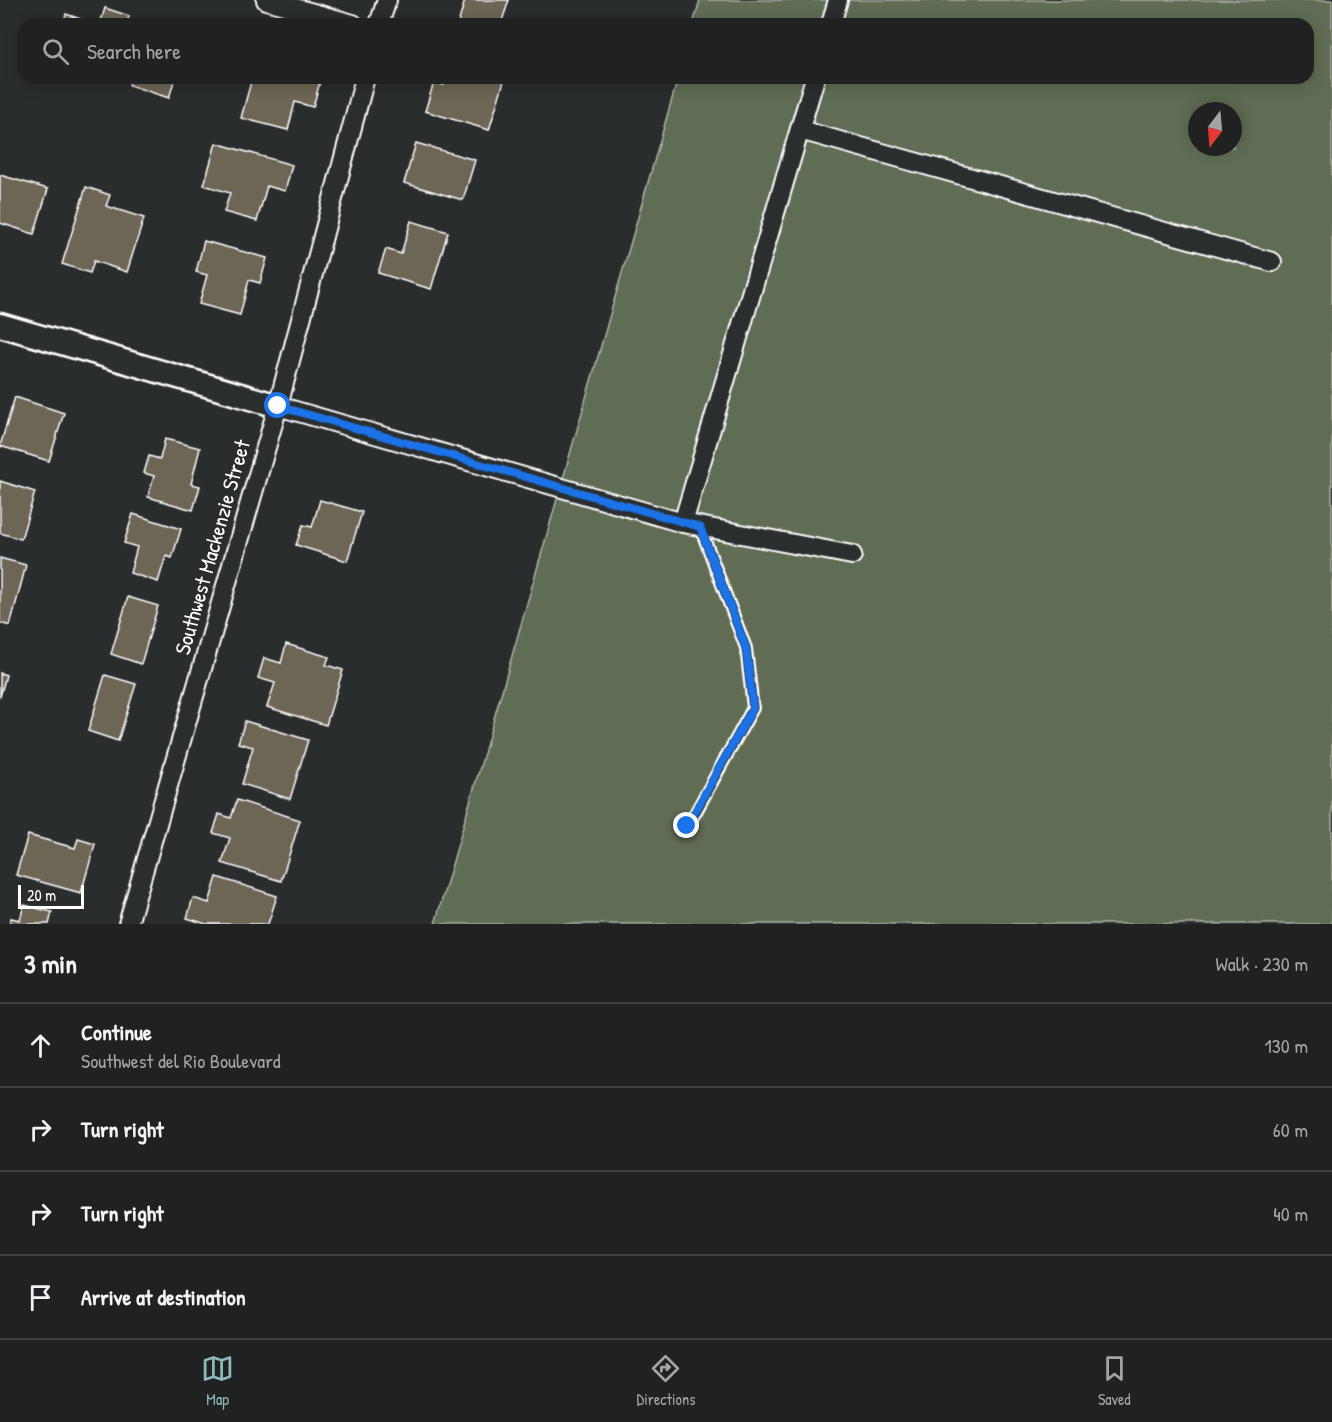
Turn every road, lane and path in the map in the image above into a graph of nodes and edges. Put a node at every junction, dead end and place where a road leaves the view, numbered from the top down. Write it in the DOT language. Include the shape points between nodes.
graph roads {
  1 [pos="266,0"];
  2 [pos="387,0"];
  3 [pos="838,0"];
  4 [pos="331,18"];
  5 [pos="382,18"];
  6 [pos="833,18"];
  7 [pos="363,84"];
  8 [pos="813,84"];
  9 [pos="800,130"];
  10 [pos="1272,262"];
  11 [pos="0,325"];
  12 [pos="278,406"];
  13 [pos="691,525"];
  14 [pos="852,555"];
  15 [pos="687,826"];
  16 [pos="128,924"];
  1 -- 4 [label="street"];
  2 -- 5 [label="street"];
  3 -- 6 [label="street"];
  7 -- 12 [label="street, Southwest Mackenzie Street"];
  8 -- 9 [label="street"];
  9 -- 10 [label="street"];
  9 -- 13 [label="street"];
  11 -- 12 [label="street"];
  12 -- 13 [label="street"];
  12 -- 16 [label="street, Southwest Mackenzie Street"];
  13 -- 14 [label="street"];
  13 -- 15 [label="lane" via="746,648 753,708"];
}
